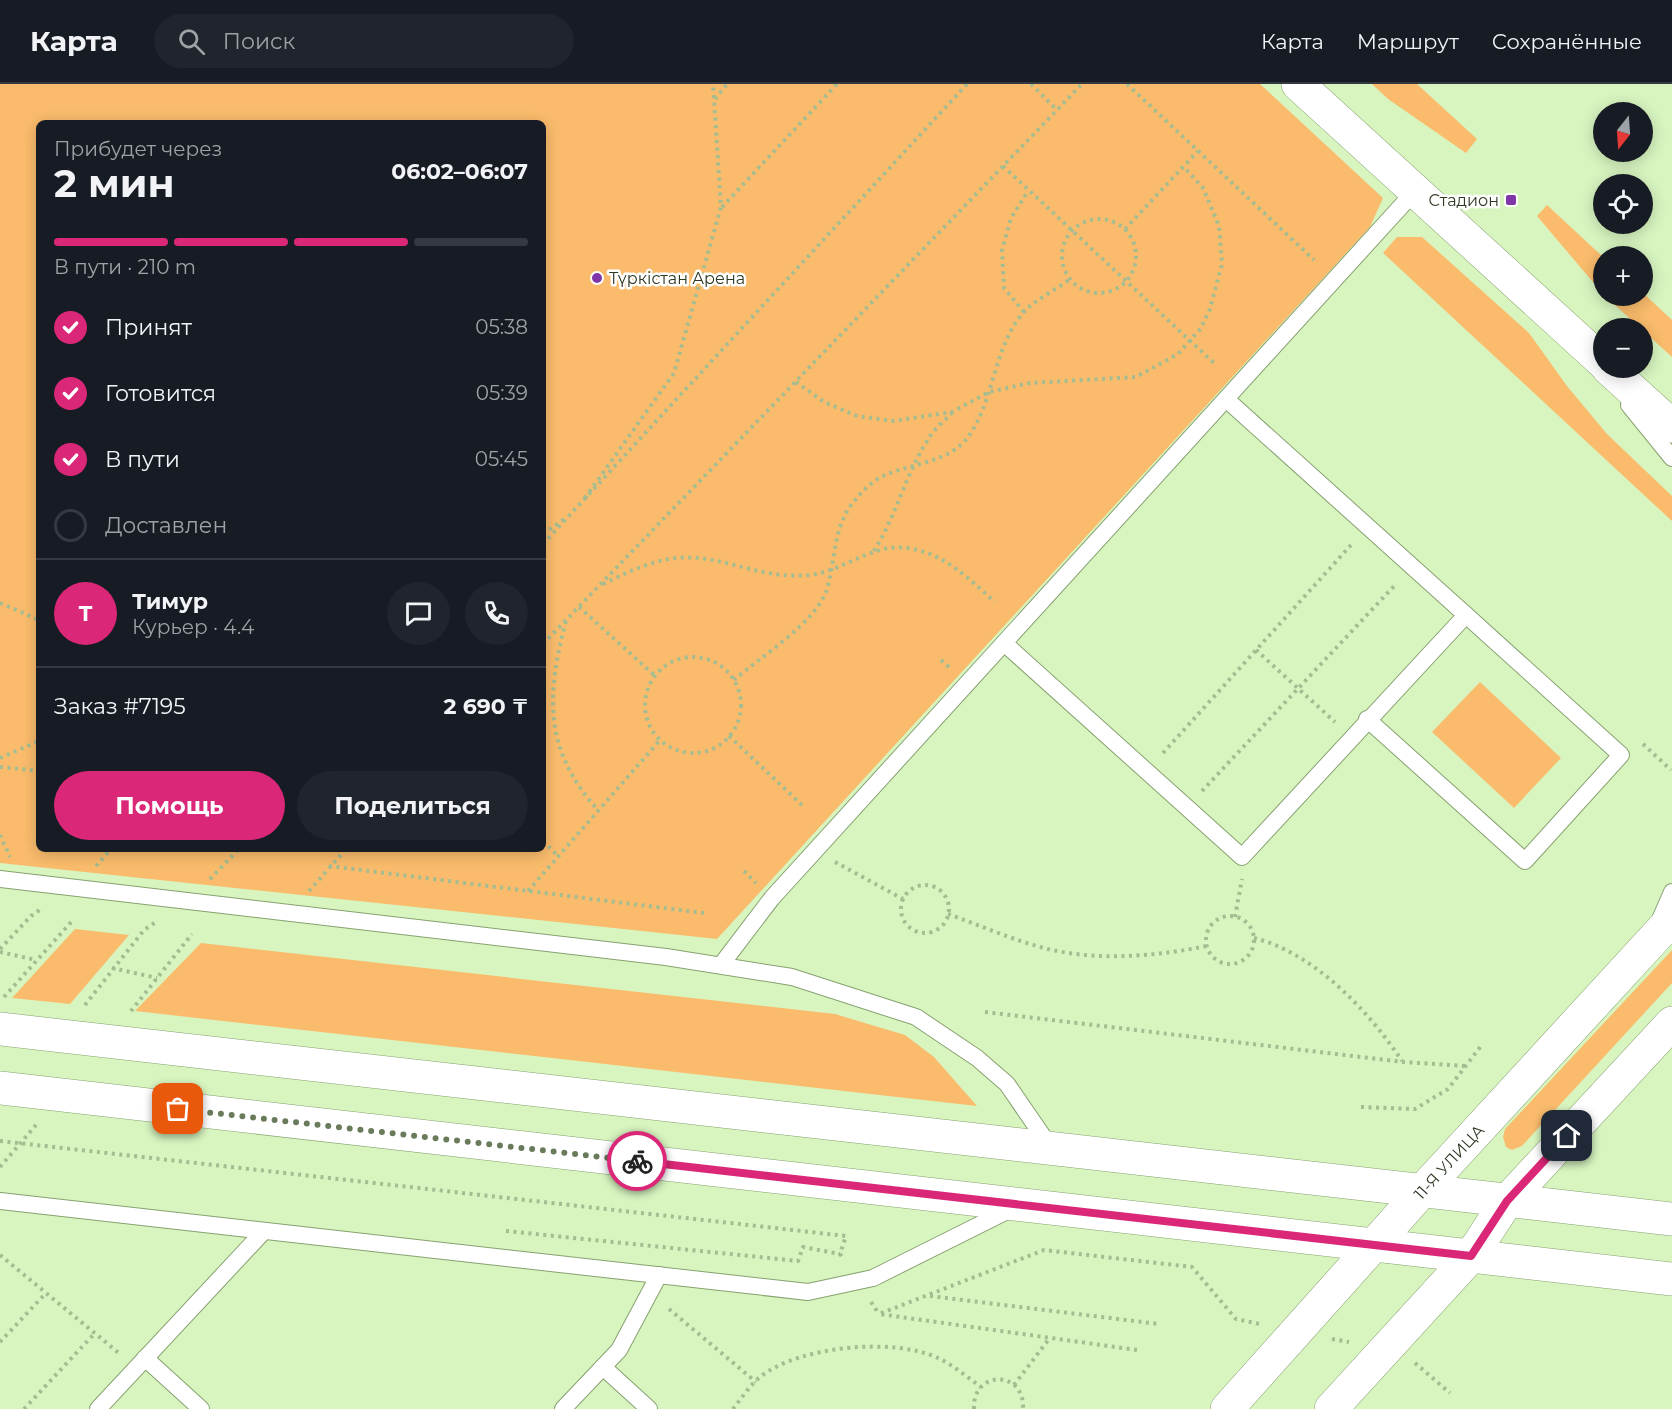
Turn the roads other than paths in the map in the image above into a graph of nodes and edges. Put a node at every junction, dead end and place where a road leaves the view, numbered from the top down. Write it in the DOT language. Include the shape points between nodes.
graph roads {
  1 [pos="1298,84"];
  2 [pos="1415,191"];
  3 [pos="1576,338"];
  4 [pos="1593,353"];
  5 [pos="1619,378"];
  6 [pos="1226,399"];
  7 [pos="1672,426"];
  8 [pos="1672,458"];
  9 [pos="1466,615"];
  10 [pos="1004,643"];
  11 [pos="1367,719"];
  12 [pos="0,879"];
  13 [pos="1672,892"];
  14 [pos="1672,919"];
  15 [pos="1650,943"];
  16 [pos="721,965"];
  17 [pos="1672,1023"];
  18 [pos="0,1029"];
  19 [pos="0,1088"];
  20 [pos="1051,1148"];
  21 [pos="1422,1191"];
  22 [pos="0,1201"];
  23 [pos="1507,1201"];
  24 [pos="1020,1204"];
  25 [pos="1672,1219"];
  26 [pos="264,1231"];
  27 [pos="1376,1245"];
  28 [pos="1471,1256"];
  29 [pos="659,1275"];
  30 [pos="1672,1279"];
  31 [pos="141,1363"];
  32 [pos="603,1367"];
  33 [pos="98,1409"];
  34 [pos="201,1409"];
  35 [pos="563,1409"];
  36 [pos="649,1409"];
  37 [pos="1227,1409"];
  38 [pos="1331,1409"];
  1 -- 2 [label="main road"];
  2 -- 3 [label="main road"];
  2 -- 6 [label="lane"];
  3 -- 4 [label="main road"];
  3 -- 8 [label="lane"];
  5 -- 7 [label="main road"];
  6 -- 9 [label="lane"];
  6 -- 10 [label="lane"];
  9 -- 11 [label="lane"];
  9 -- 11 [label="lane" via="1621,755 1525,861"];
  10 -- 11 [label="lane" via="1242,857"];
  10 -- 16 [label="lane" via="772,898"];
  12 -- 16 [label="lane"];
  13 -- 15 [label="lane"];
  14 -- 15 [label="main road, 11-Я УЛИЦА"];
  15 -- 21 [label="main road, 11-Я УЛИЦА"];
  16 -- 20 [label="lane" via="792,977 916,1017 977,1058 1007,1084"];
  17 -- 23 [label="main road"];
  18 -- 20 [label="main road"];
  19 -- 24 [label="main road"];
  20 -- 21 [label="main road"];
  21 -- 23 [label="main road"];
  21 -- 27 [label="main road, 11-Я УЛИЦА"];
  22 -- 26 [label="lane"];
  23 -- 25 [label="main road"];
  23 -- 28 [label="main road"];
  24 -- 27 [label="main road"];
  24 -- 29 [label="lane" via="873,1278 808,1292"];
  26 -- 29 [label="lane"];
  26 -- 31 [label="lane"];
  27 -- 28 [label="main road"];
  27 -- 37 [label="main road, 11-Я УЛИЦА"];
  28 -- 30 [label="main road"];
  28 -- 38 [label="main road"];
  29 -- 32 [label="lane" via="620,1350"];
  31 -- 33 [label="lane"];
  31 -- 34 [label="lane"];
  32 -- 35 [label="lane"];
  32 -- 36 [label="lane"];
}
